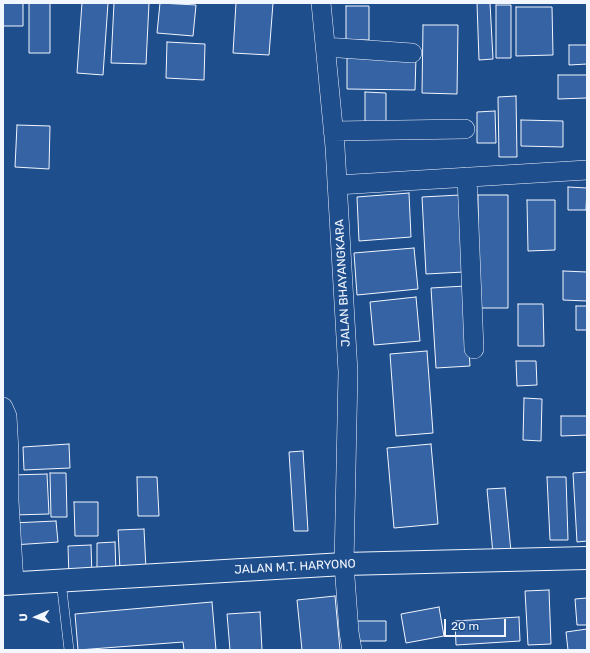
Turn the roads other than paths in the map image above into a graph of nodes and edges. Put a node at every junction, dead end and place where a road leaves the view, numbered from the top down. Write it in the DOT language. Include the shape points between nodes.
graph roads {
  1 [pos="321,3"];
  2 [pos="325,47"];
  3 [pos="412,53"];
  4 [pos="465,129"];
  5 [pos="333,131"];
  6 [pos="587,170"];
  7 [pos="468,177"];
  8 [pos="338,185"];
  9 [pos="474,349"];
  10 [pos="3,407"];
  11 [pos="587,558"];
  12 [pos="344,564"];
  13 [pos="61,581"];
  14 [pos="9,584"];
  15 [pos="69,650"];
  16 [pos="352,650"];
  1 -- 2 [label="street, JALAN BHAYANGKARA"];
  2 -- 3 [label="street"];
  2 -- 5 [label="street, JALAN BHAYANGKARA"];
  4 -- 5 [label="street"];
  5 -- 8 [label="street, JALAN BHAYANGKARA"];
  6 -- 7 [label="street"];
  7 -- 8 [label="street"];
  7 -- 9 [label="street"];
  8 -- 12 [label="street, JALAN BHAYANGKARA" via="348,372"];
  10 -- 14 [label="street" via="10,452"];
  11 -- 12 [label="street, JALAN M.T. HARYONO"];
  12 -- 13 [label="street, JALAN M.T. HARYONO"];
  12 -- 16 [label="street, JALAN BHAYANGKARA"];
  13 -- 14 [label="street, JALAN M.T. HARYONO"];
  13 -- 15 [label="lane"];
}
